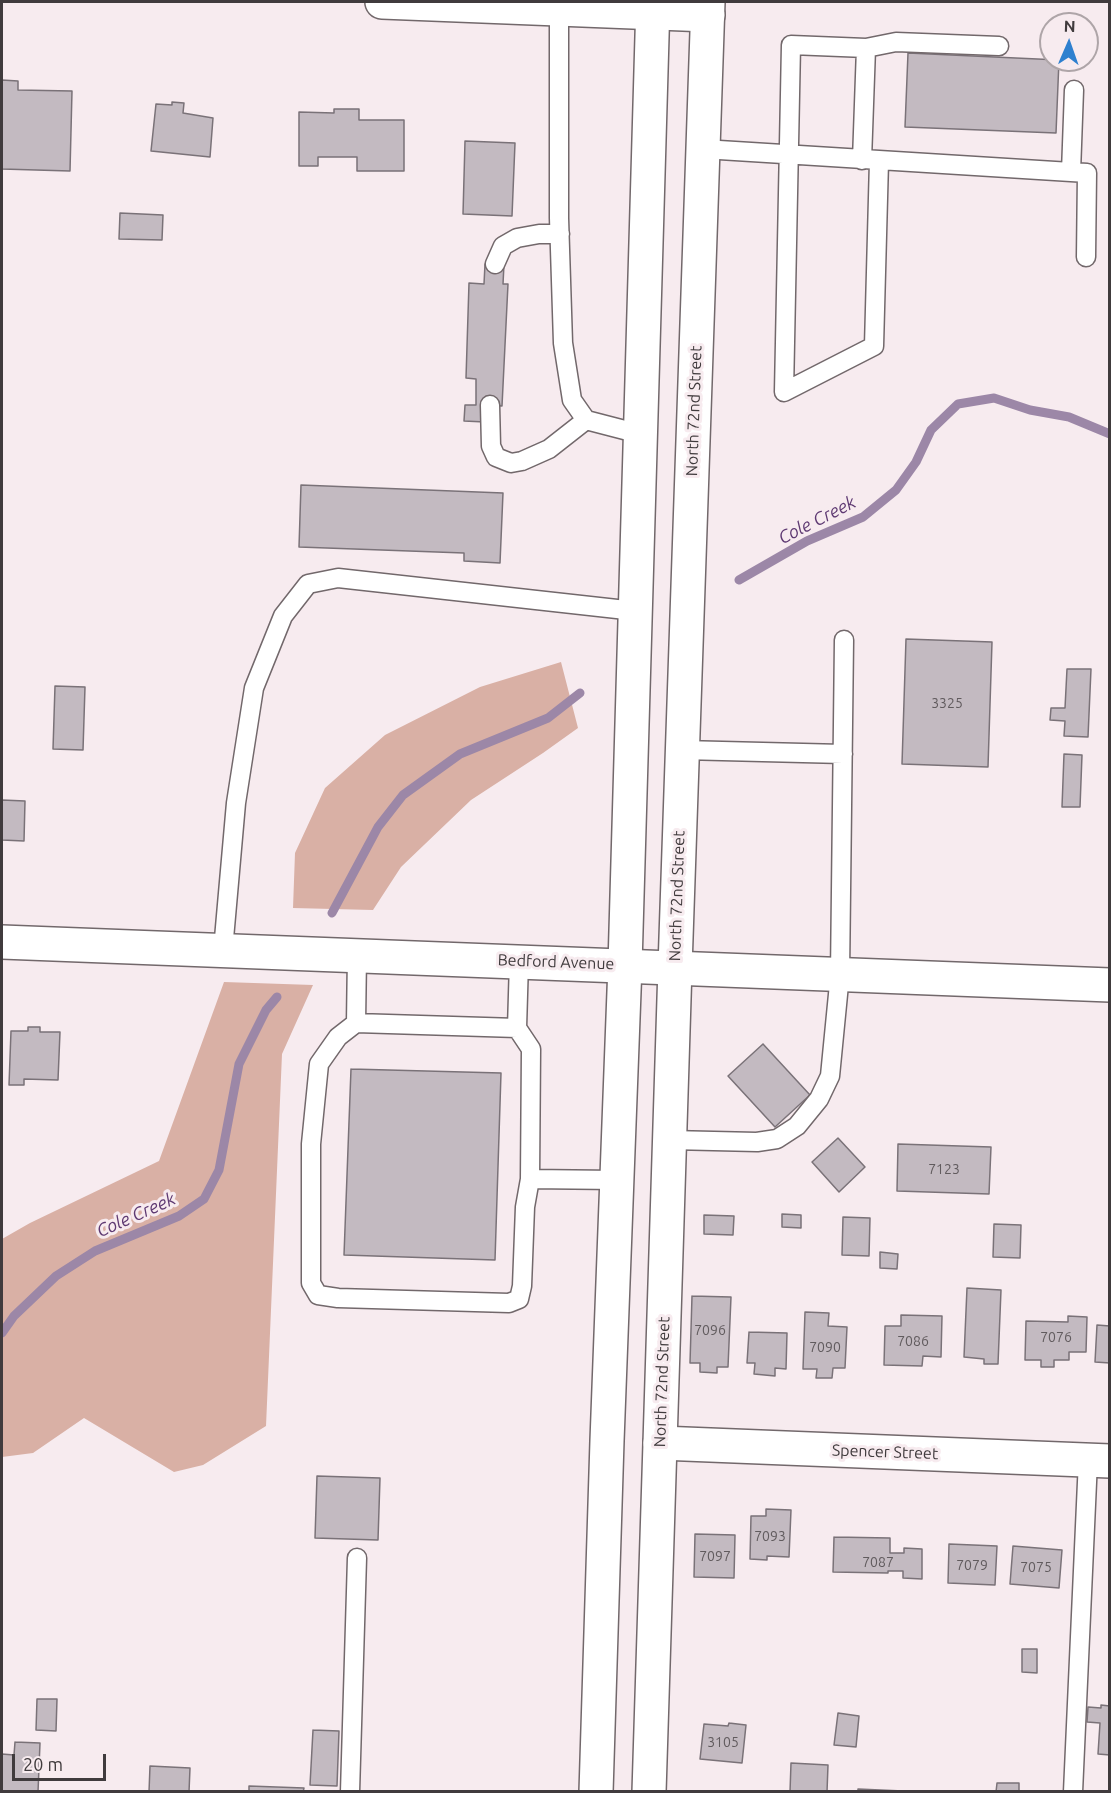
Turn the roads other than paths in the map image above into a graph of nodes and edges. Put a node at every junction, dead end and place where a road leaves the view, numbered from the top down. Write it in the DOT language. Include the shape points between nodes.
graph roads {
  1 [pos="382,2"];
  2 [pos="653,7"];
  3 [pos="560,8"];
  4 [pos="708,8"];
  5 [pos="999,46"];
  6 [pos="866,48"];
  7 [pos="1074,90"];
  8 [pos="703,149"];
  9 [pos="789,154"];
  10 [pos="870,160"];
  11 [pos="1071,172"];
  12 [pos="560,234"];
  13 [pos="1086,257"];
  14 [pos="495,264"];
  15 [pos="490,405"];
  16 [pos="586,420"];
  17 [pos="640,434"];
  18 [pos="635,611"];
  19 [pos="844,640"];
  20 [pos="682,750"];
  21 [pos="843,754"];
  22 [pos="2,942"];
  23 [pos="223,950"];
  24 [pos="357,955"];
  25 [pos="519,961"];
  26 [pos="625,965"];
  27 [pos="675,968"];
  28 [pos="840,974"];
  29 [pos="1110,985"];
  30 [pos="356,1023"];
  31 [pos="517,1028"];
  32 [pos="669,1140"];
  33 [pos="530,1179"];
  34 [pos="617,1180"];
  35 [pos="660,1443"];
  36 [pos="1099,1460"];
  37 [pos="357,1558"];
  38 [pos="350,1791"];
  39 [pos="596,1791"];
  40 [pos="649,1791"];
  41 [pos="1073,1791"];
  1 -- 3 [label="main road"];
  2 -- 3 [label="main road"];
  2 -- 4 [label="main road"];
  2 -- 17 [label="main road"];
  3 -- 12 [label="lane"];
  4 -- 8 [label="main road, North 72nd Street"];
  5 -- 6 [label="lane" via="896,42"];
  6 -- 9 [label="lane" via="791,45"];
  6 -- 10 [label="lane"];
  7 -- 11 [label="lane"];
  8 -- 9 [label="lane"];
  8 -- 20 [label="main road, North 72nd Street"];
  9 -- 10 [label="lane"];
  9 -- 10 [label="lane" via="784,392 874,346"];
  10 -- 11 [label="lane"];
  11 -- 13 [label="lane" via="1087,173"];
  12 -- 14 [label="lane" via="517,238 503,246"];
  12 -- 16 [label="lane" via="563,343 572,400"];
  15 -- 16 [label="lane" via="491,446 496,457 511,463 549,448"];
  16 -- 17 [label="lane"];
  17 -- 18 [label="main road"];
  18 -- 23 [label="lane" via="338,578 308,584 283,616 254,688 236,803"];
  18 -- 26 [label="main road"];
  19 -- 21 [label="lane"];
  20 -- 21 [label="lane"];
  20 -- 27 [label="main road, North 72nd Street"];
  21 -- 28 [label="lane"];
  22 -- 23 [label="main road, Bedford Avenue"];
  23 -- 24 [label="main road, Bedford Avenue"];
  24 -- 25 [label="main road, Bedford Avenue"];
  24 -- 30 [label="lane"];
  25 -- 26 [label="main road, Bedford Avenue"];
  25 -- 31 [label="lane"];
  26 -- 27 [label="main road, Bedford Avenue"];
  26 -- 34 [label="main road"];
  27 -- 28 [label="main road, Bedford Avenue"];
  27 -- 32 [label="main road, North 72nd Street"];
  28 -- 29 [label="main road, Bedford Avenue"];
  28 -- 32 [label="lane" via="830,1076 819,1099 797,1126 777,1139 757,1142"];
  30 -- 31 [label="lane"];
  30 -- 33 [label="lane" via="338,1037 319,1065 311,1144 311,1283 318,1295 509,1303 519,1299"];
  31 -- 33 [label="lane" via="531,1049"];
  32 -- 35 [label="main road, North 72nd Street"];
  33 -- 34 [label="lane"];
  34 -- 39 [label="main road"];
  35 -- 36 [label="main road, Spencer Street"];
  35 -- 40 [label="main road, North 72nd Street"];
  36 -- 41 [label="lane"];
  37 -- 38 [label="lane"];
}
